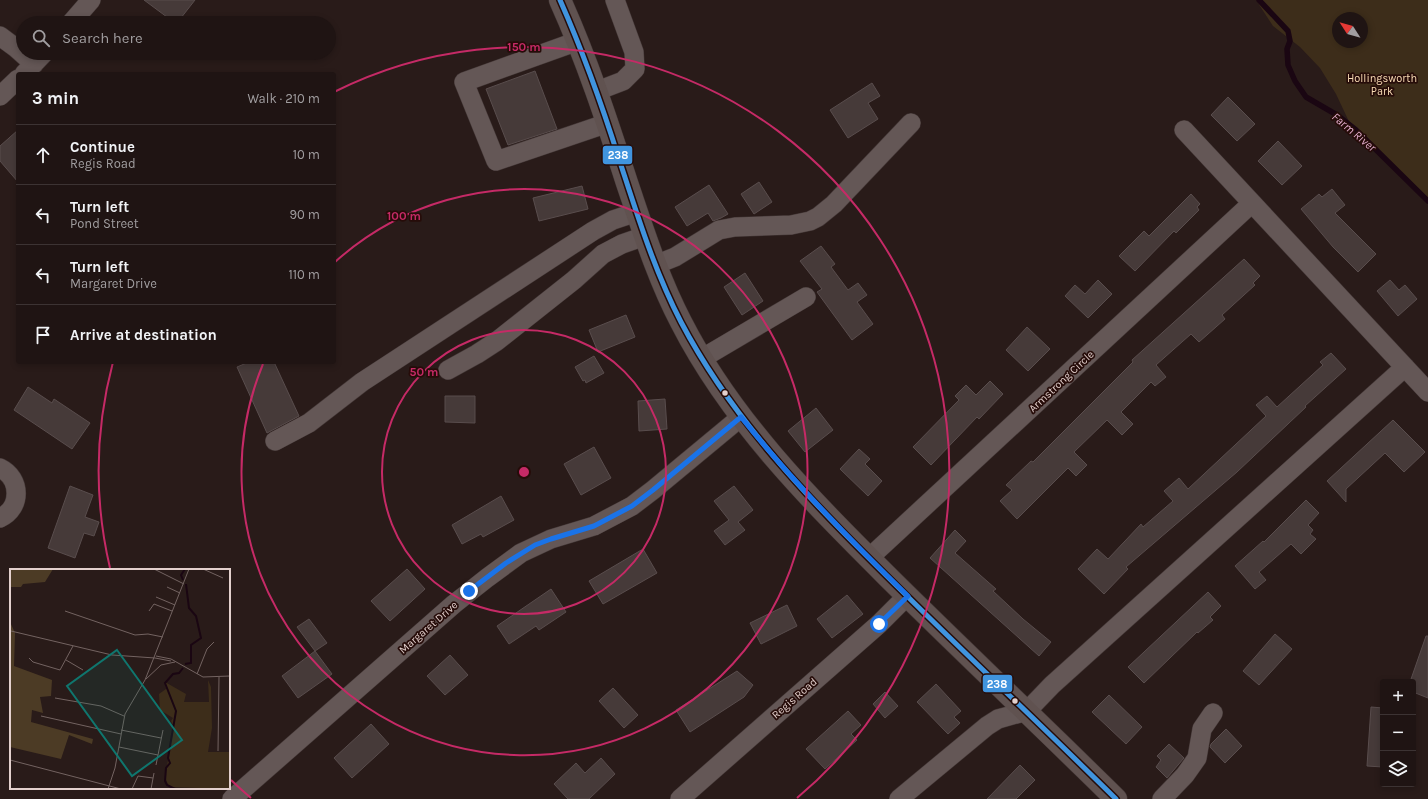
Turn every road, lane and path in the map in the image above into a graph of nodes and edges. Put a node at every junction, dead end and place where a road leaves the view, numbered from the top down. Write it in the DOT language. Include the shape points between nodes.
graph roads {
  1 [pos="92,0"];
  2 [pos="560,0"];
  3 [pos="615,0"];
  4 [pos="77,16"];
  5 [pos="0,36"];
  6 [pos="578,42"];
  7 [pos="16,48"];
  8 [pos="16,81"];
  9 [pos="597,91"];
  10 [pos="0,96"];
  11 [pos="608,123"];
  12 [pos="911,123"];
  13 [pos="1184,130"];
  14 [pos="1252,204"];
  15 [pos="637,212"];
  16 [pos="645,236"];
  17 [pos="655,265"];
  18 [pos="806,296"];
  19 [pos="701,359"];
  20 [pos="1405,367"];
  21 [pos="448,370"];
  22 [pos="1428,392"];
  23 [pos="741,417"];
  24 [pos="275,440"];
  25 [pos="0,468"];
  26 [pos="0,518"];
  27 [pos="869,558"];
  28 [pos="908,596"];
  29 [pos="1027,711"];
  30 [pos="1213,713"];
  31 [pos="1114,798"];
  32 [pos="232,799"];
  33 [pos="680,799"];
  34 [pos="899,799"];
  35 [pos="1162,799"];
  1 -- 4 [label="street"];
  2 -- 6 [label="main road"];
  3 -- 9 [label="street" via="634,52 635,69 623,81"];
  5 -- 7 [label="street"];
  6 -- 9 [label="main road"];
  6 -- 11 [label="street" via="464,82 496,161"];
  8 -- 10 [label="street"];
  9 -- 11 [label="main road"];
  11 -- 15 [label="main road"];
  12 -- 17 [label="street" via="834,204 818,217 791,225 720,230 675,257"];
  13 -- 14 [label="street"];
  14 -- 20 [label="street"];
  14 -- 27 [label="street, Armstrong Circle"];
  15 -- 16 [label="main road"];
  15 -- 24 [label="street" via="613,220 593,231 362,382 300,429"];
  16 -- 17 [label="main road"];
  16 -- 21 [label="street" via="603,254 497,341"];
  17 -- 19 [label="main road"];
  18 -- 19 [label="street"];
  19 -- 23 [label="main road"];
  20 -- 22 [label="street"];
  20 -- 29 [label="street" via="1052,685"];
  23 -- 27 [label="main road" via="790,476"];
  23 -- 32 [label="street, Margaret Drive" via="632,506 594,526 535,545 487,578"];
  25 -- 26 [label="street" via="11,476 17,493 10,510"];
  27 -- 28 [label="main road"];
  28 -- 29 [label="main road"];
  28 -- 33 [label="street, Regis Road"];
  29 -- 31 [label="main road"];
  29 -- 34 [label="street" via="998,719 987,726"];
  30 -- 35 [label="street" via="1202,729 1197,758"];
}
